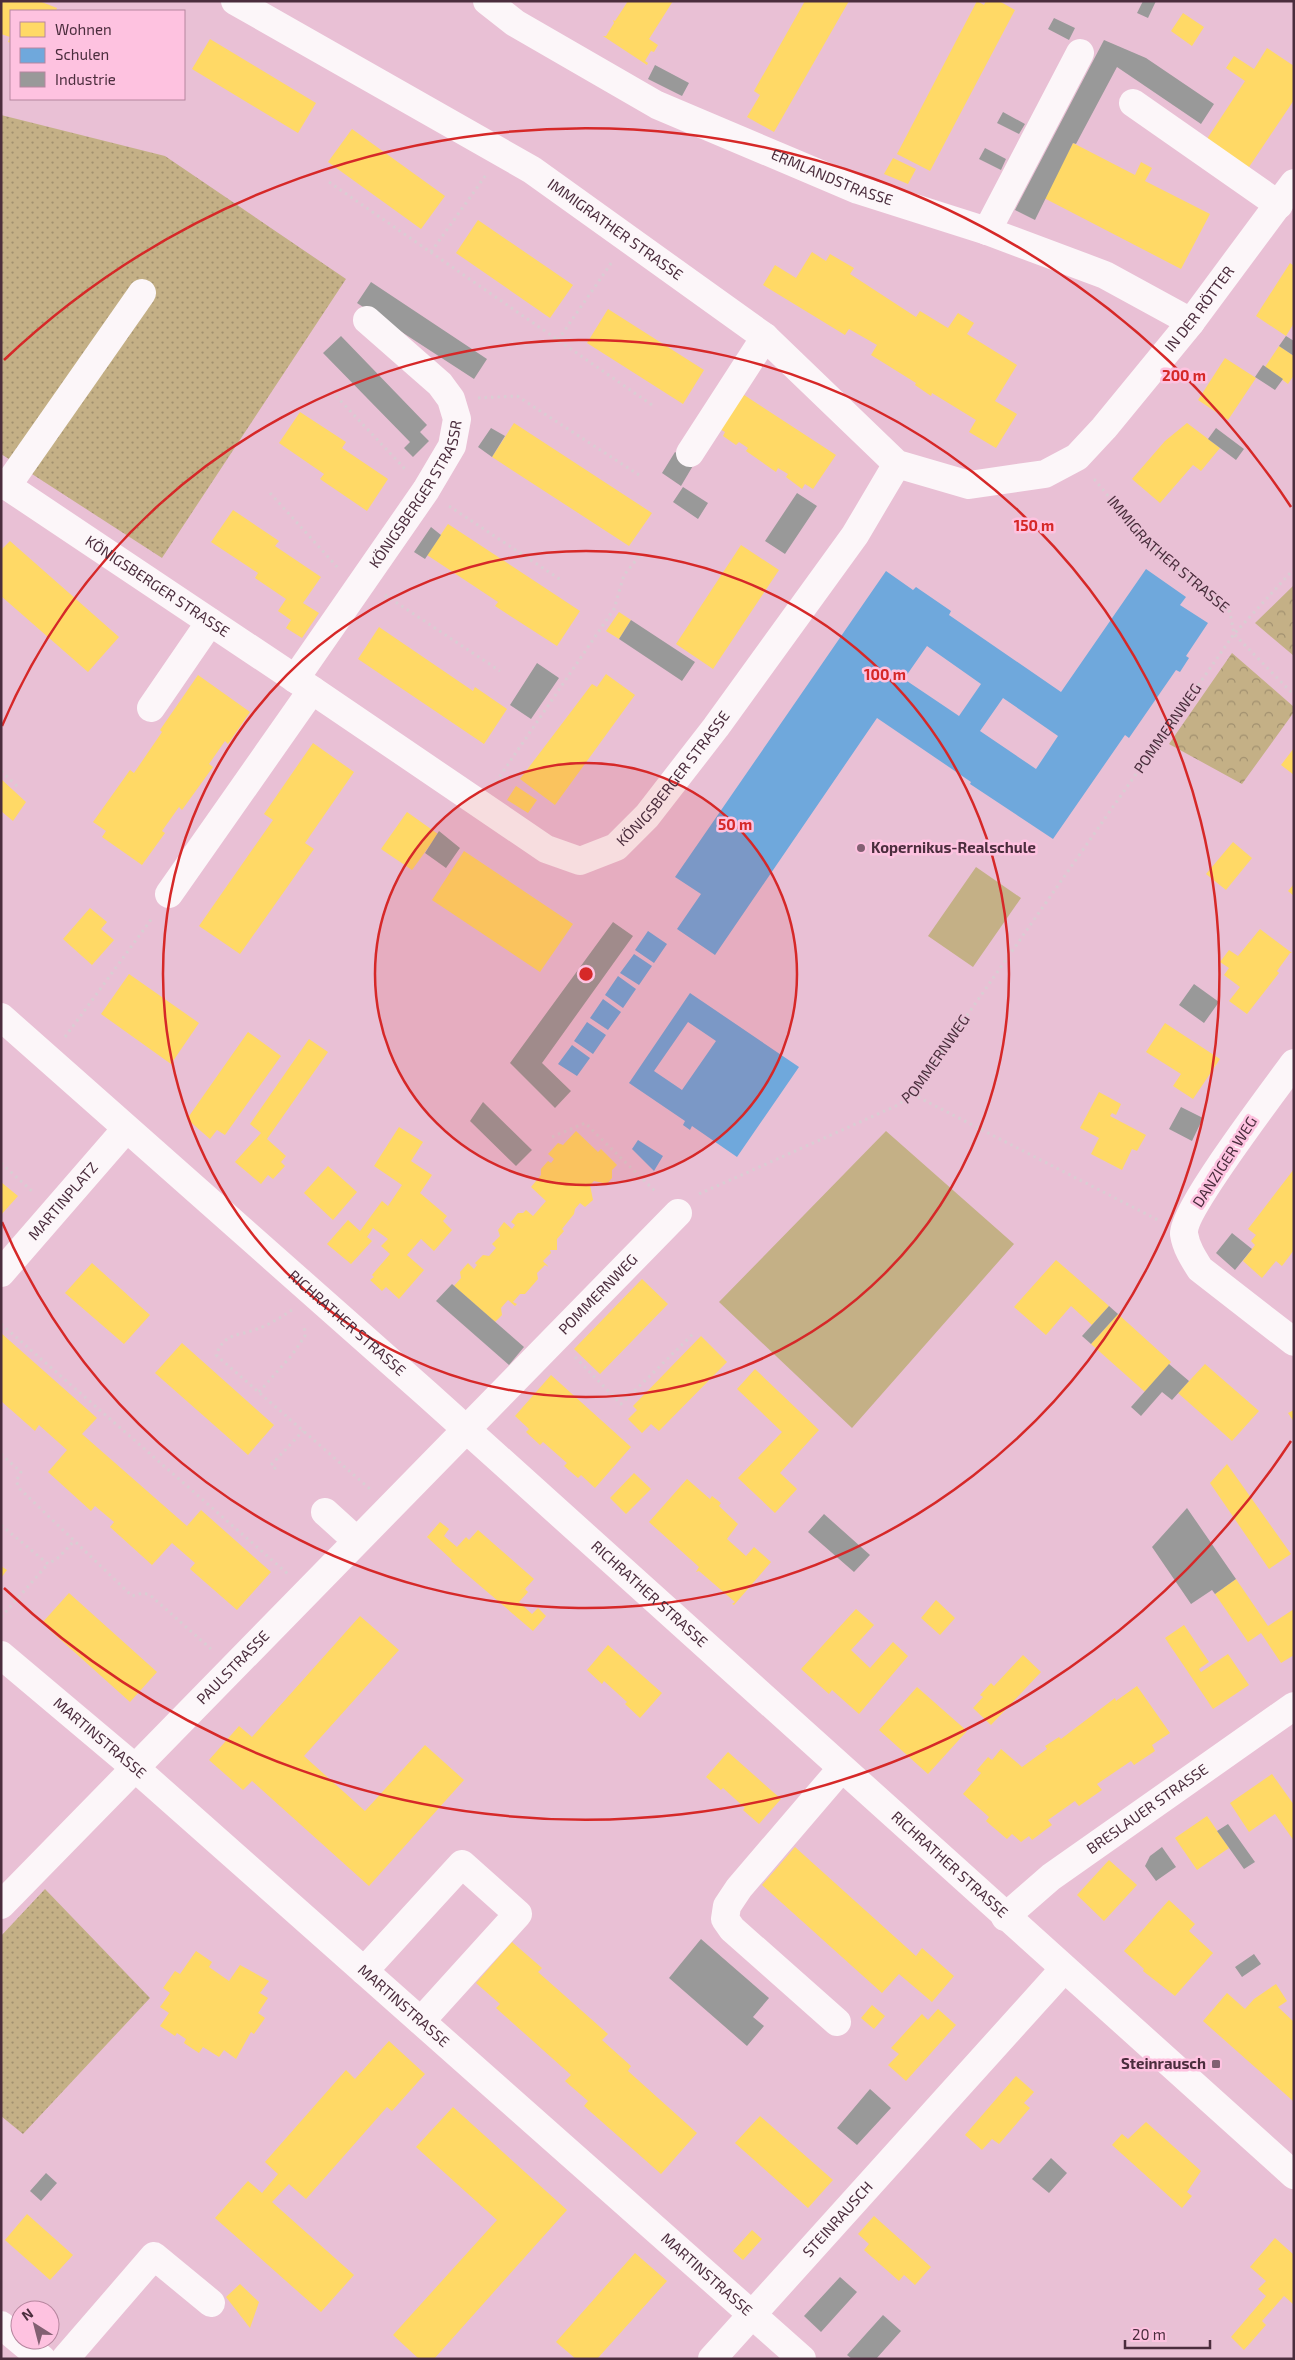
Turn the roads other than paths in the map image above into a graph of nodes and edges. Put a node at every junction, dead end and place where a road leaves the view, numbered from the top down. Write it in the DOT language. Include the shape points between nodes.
graph roads {
  1 [pos="487,1"];
  2 [pos="239,2"];
  3 [pos="1080,54"];
  4 [pos="1132,103"];
  5 [pos="1286,194"];
  6 [pos="987,231"];
  7 [pos="142,293"];
  8 [pos="367,320"];
  9 [pos="1191,322"];
  10 [pos="766,338"];
  11 [pos="690,453"];
  12 [pos="897,464"];
  13 [pos="4,484"];
  14 [pos="969,485"];
  15 [pos="210,622"];
  16 [pos="304,684"];
  17 [pos="151,708"];
  18 [pos="169,894"];
  19 [pos="1,1017"];
  20 [pos="1294,1063"];
  21 [pos="126,1128"];
  22 [pos="678,1213"];
  23 [pos="1,1273"];
  24 [pos="1294,1342"];
  25 [pos="466,1429"];
  26 [pos="325,1512"];
  27 [pos="356,1540"];
  28 [pos="1,1655"];
  29 [pos="1294,1706"];
  30 [pos="134,1767"];
  31 [pos="840,1768"];
  32 [pos="1,1905"];
  33 [pos="1005,1917"];
  34 [pos="1063,1970"];
  35 [pos="364,1971"];
  36 [pos="421,2021"];
  37 [pos="837,2022"];
  38 [pos="1294,2175"];
  39 [pos="211,2304"];
  40 [pos="753,2313"];
  41 [pos="1,2325"];
  42 [pos="42,2359"];
  43 [pos="65,2359"];
  44 [pos="712,2359"];
  45 [pos="802,2359"];
  1 -- 6 [label="street, ERMLANDSTRASSE" via="515,23 657,105 858,190"];
  2 -- 10 [label="street, IMMIGRATHER STRASSE" via="532,170"];
  3 -- 6 [label="street"];
  4 -- 5 [label="street"];
  5 -- 9 [label="street, IN DER RÖTTER"];
  6 -- 9 [label="street, ERMLANDSTRASSE" via="1105,275"];
  7 -- 13 [label="street"];
  8 -- 16 [label="street, KÖNIGSBERGER STRASSR" via="440,384 451,399 457,419 452,446 361,585"];
  9 -- 14 [label="street, IN DER RÖTTER" via="1077,457 1045,474"];
  10 -- 11 [label="street"];
  10 -- 12 [label="street, IMMIGRATHER STRASSE"];
  12 -- 14 [label="street, IMMIGRATHER STRASSE"];
  12 -- 16 [label="street, KÖNIGSBERGER STRASSE" via="855,535 716,727 647,816 616,847 580,861 546,850"];
  13 -- 15 [label="street, KÖNIGSBERGER STRASSE"];
  15 -- 16 [label="street, KÖNIGSBERGER STRASSE"];
  15 -- 17 [label="street"];
  16 -- 18 [label="street"];
  19 -- 21 [label="street, RICHRATHER STRASSE"];
  20 -- 24 [label="street, DANZIGER WEG" via="1200,1196 1184,1232 1200,1269"];
  21 -- 23 [label="street, MARTINPLATZ"];
  21 -- 25 [label="street, RICHRATHER STRASSE" via="309,1298"];
  22 -- 25 [label="street, POMMERNWEG"];
  25 -- 27 [label="street, PAULSTRASSE"];
  25 -- 31 [label="street, RICHRATHER STRASSE"];
  26 -- 27 [label="street"];
  27 -- 30 [label="street, PAULSTRASSE"];
  28 -- 30 [label="street, MARTINSTRASSE"];
  29 -- 33 [label="street, BRESLAUER STRASSE" via="1051,1878"];
  30 -- 32 [label="street, PAULSTRASSE"];
  30 -- 35 [label="street, MARTINSTRASSE"];
  31 -- 33 [label="street, RICHRATHER STRASSE"];
  31 -- 37 [label="street" via="738,1888 727,1906 725,1919 732,1929"];
  33 -- 34 [label="street, RICHRATHER STRASSE"];
  34 -- 38 [label="street, RICHRATHER STRASSE"];
  34 -- 40 [label="street, STEINRAUSCH"];
  35 -- 36 [label="street, MARTINSTRASSE"];
  35 -- 36 [label="street" via="462,1864 518,1914"];
  36 -- 40 [label="street, MARTINSTRASSE"];
  39 -- 43 [label="street" via="154,2256"];
  40 -- 44 [label="street, STEINRAUSCH"];
  40 -- 45 [label="street, MARTINSTRASSE"];
  41 -- 42 [label="street"];
}
